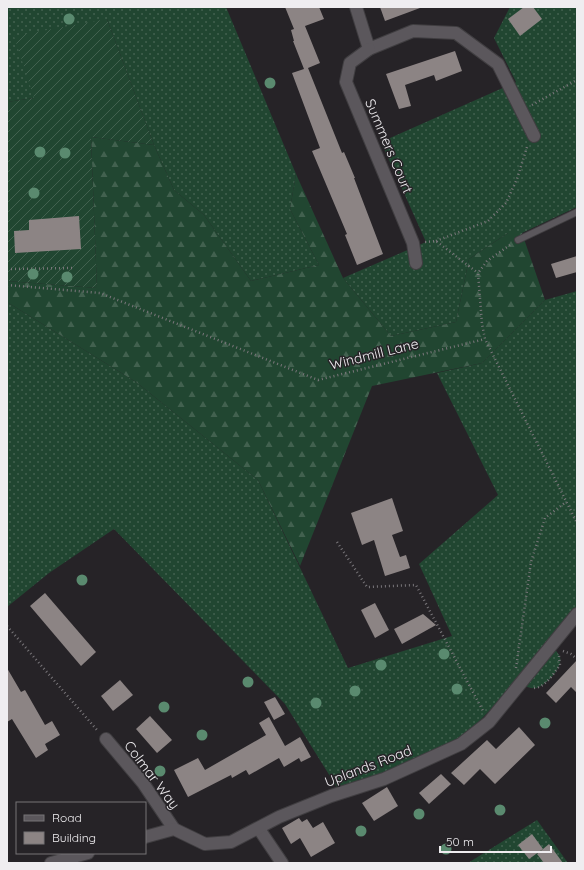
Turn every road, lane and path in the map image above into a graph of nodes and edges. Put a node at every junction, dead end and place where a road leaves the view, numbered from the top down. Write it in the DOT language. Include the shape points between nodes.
graph roads {
  1 [pos="356,7"];
  2 [pos="369,49"];
  3 [pos="577,80"];
  4 [pos="522,111"];
  5 [pos="534,136"];
  6 [pos="577,212"];
  7 [pos="518,240"];
  8 [pos="436,241"];
  9 [pos="413,243"];
  10 [pos="416,263"];
  11 [pos="75,268"];
  12 [pos="7,269"];
  13 [pos="478,273"];
  14 [pos="7,286"];
  15 [pos="485,339"];
  16 [pos="566,502"];
  17 [pos="577,523"];
  18 [pos="337,542"];
  19 [pos="577,614"];
  20 [pos="7,626"];
  21 [pos="560,650"];
  22 [pos="577,659"];
  23 [pos="516,671"];
  24 [pos="489,722"];
  25 [pos="106,739"];
  26 [pos="174,829"];
  27 [pos="259,829"];
  28 [pos="146,837"];
  29 [pos="84,854"];
  30 [pos="51,863"];
  31 [pos="282,863"];
  1 -- 2 [label="street"];
  2 -- 4 [label="street, Summers Court" via="413,31 456,33 498,64"];
  2 -- 9 [label="street, Summers Court" via="350,63 346,82"];
  3 -- 4 [label="path"];
  4 -- 5 [label="street, Summers Court"];
  5 -- 8 [label="path" via="528,143 517,179 506,203 488,221"];
  6 -- 7 [label="lane"];
  7 -- 13 [label="path" via="487,262"];
  8 -- 9 [label="path"];
  8 -- 13 [label="path"];
  9 -- 10 [label="street, Summers Court"];
  11 -- 12 [label="path"];
  13 -- 15 [label="path"];
  14 -- 15 [label="path, Windmill Lane" via="100,293 318,380"];
  15 -- 16 [label="path"];
  16 -- 17 [label="path"];
  16 -- 23 [label="path" via="545,518 530,562"];
  18 -- 24 [label="path" via="367,587 416,585"];
  19 -- 24 [label="street, Uplands Road"];
  20 -- 25 [label="path"];
  21 -- 22 [label="path" via="572,654"];
  24 -- 27 [label="street, Uplands Road" via="461,744 384,779 331,796 279,817"];
  25 -- 26 [label="street, Colmar Way" via="143,783"];
  26 -- 27 [label="street, Uplands Road" via="205,844 231,842"];
  26 -- 28 [label="street"];
  27 -- 31 [label="street"];
  29 -- 30 [label="street"];
}
